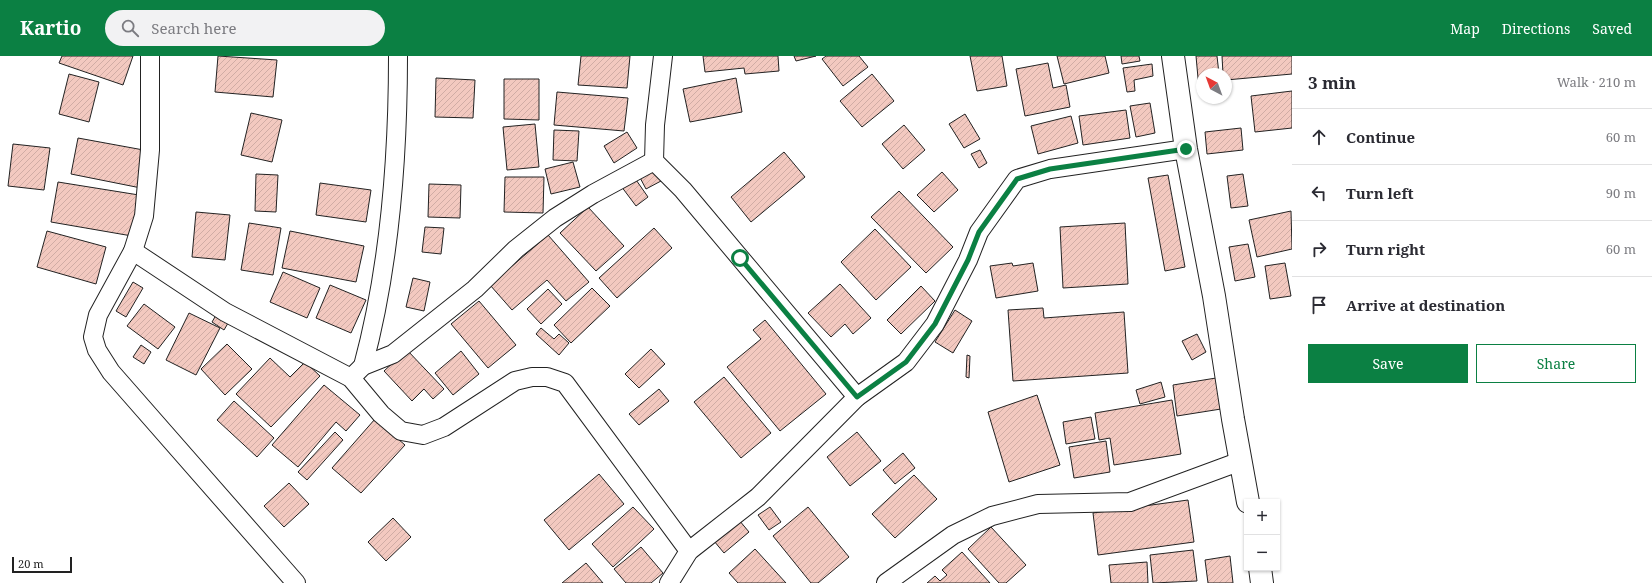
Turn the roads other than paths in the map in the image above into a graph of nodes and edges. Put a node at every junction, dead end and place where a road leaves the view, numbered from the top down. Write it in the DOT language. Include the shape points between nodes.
graph roads {
  1 [pos="150,56"];
  2 [pos="398,56"];
  3 [pos="663,56"];
  4 [pos="1173,56"];
  5 [pos="1186,149"];
  6 [pos="654,161"];
  7 [pos="133,251"];
  8 [pos="357,372"];
  9 [pos="857,397"];
  10 [pos="1241,461"];
  11 [pos="1247,499"];
  12 [pos="689,551"];
  13 [pos="1260,571"];
  14 [pos="296,583"];
  15 [pos="669,583"];
  16 [pos="886,583"];
  17 [pos="1262,583"];
  1 -- 7 [label="street" via="150,150 144,216"];
  2 -- 8 [label="street" via="391,216 375,322"];
  3 -- 6 [label="street" via="654,125"];
  4 -- 5 [label="main road"];
  5 -- 9 [label="street" via="1050,169 1017,179 979,232 968,260 935,324 906,362"];
  5 -- 10 [label="main road" via="1214,296"];
  6 -- 8 [label="street" via="555,218 516,248 475,289 393,354"];
  6 -- 9 [label="street" via="682,190"];
  7 -- 8 [label="street" via="225,312"];
  7 -- 14 [label="street" via="98,315 93,337 97,350 111,372"];
  8 -- 12 [label="street" via="381,414 401,431 423,435 444,427 515,381 547,377 564,384"];
  9 -- 12 [label="street" via="758,497"];
  10 -- 11 [label="main road"];
  10 -- 16 [label="street" via="1130,502 1038,504 992,516 953,535"];
  12 -- 15 [label="street"];
  13 -- 17 [label="main road"];
}
